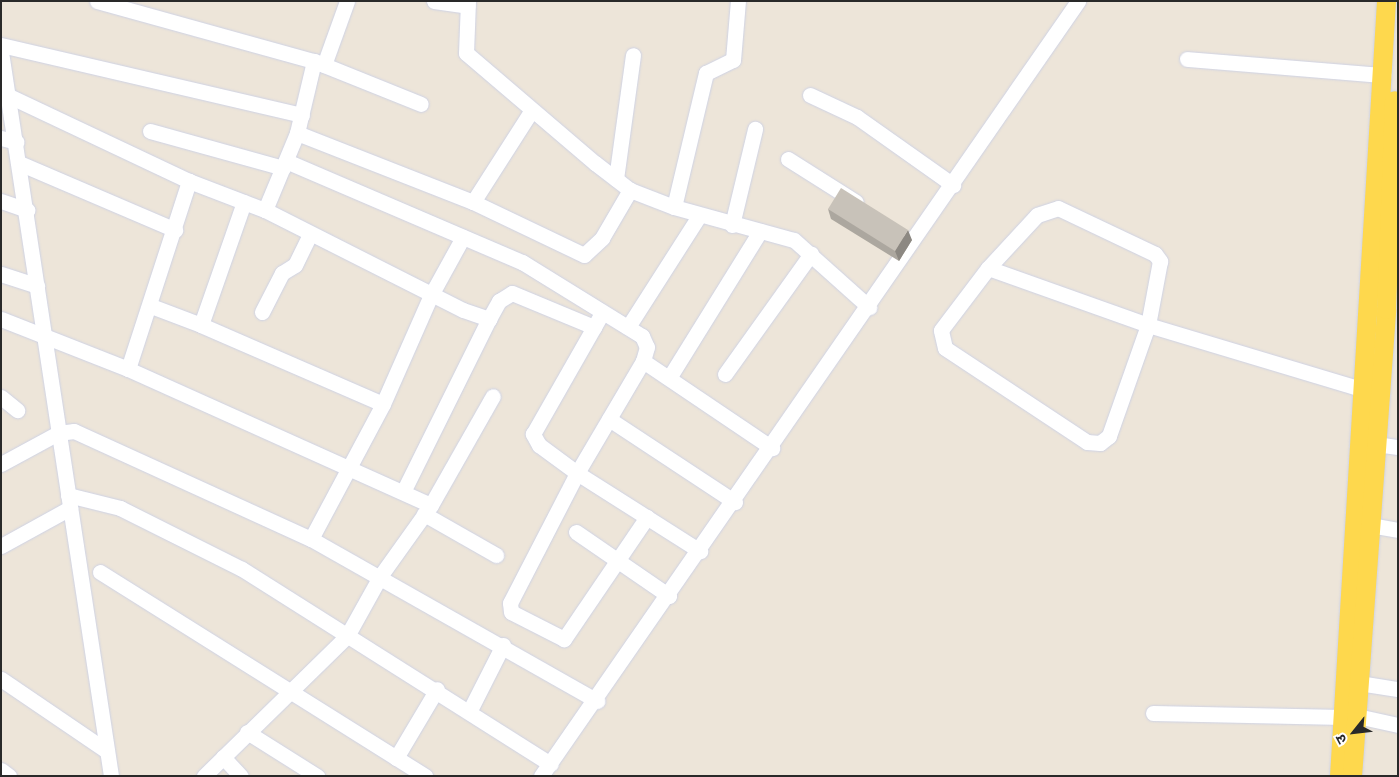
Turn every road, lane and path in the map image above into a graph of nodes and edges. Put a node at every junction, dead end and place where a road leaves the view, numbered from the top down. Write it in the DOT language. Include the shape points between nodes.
graph roads {
  1 [pos="97,1"];
  2 [pos="347,1"];
  3 [pos="434,1"];
  4 [pos="738,1"];
  5 [pos="1078,1"];
  6 [pos="468,4"];
  7 [pos="1393,13"];
  8 [pos="1,45"];
  9 [pos="1,52"];
  10 [pos="633,55"];
  11 [pos="1187,59"];
  12 [pos="319,63"];
  13 [pos="1383,75"];
  14 [pos="810,95"];
  15 [pos="9,96"];
  16 [pos="421,104"];
  17 [pos="530,112"];
  18 [pos="302,115"];
  19 [pos="755,129"];
  20 [pos="1395,130"];
  21 [pos="150,131"];
  22 [pos="297,133"];
  23 [pos="1,136"];
  24 [pos="17,142"];
  25 [pos="788,159"];
  26 [pos="19,163"];
  27 [pos="284,165"];
  28 [pos="616,179"];
  29 [pos="189,181"];
  30 [pos="953,185"];
  31 [pos="630,190"];
  32 [pos="1,201"];
  33 [pos="244,202"];
  34 [pos="473,202"];
  35 [pos="674,207"];
  36 [pos="868,209"];
  37 [pos="28,210"];
  38 [pos="264,210"];
  39 [pos="699,216"];
  40 [pos="732,225"];
  41 [pos="175,230"];
  42 [pos="900,230"];
  43 [pos="760,231"];
  44 [pos="310,234"];
  45 [pos="463,237"];
  46 [pos="916,240"];
  47 [pos="811,254"];
  48 [pos="988,268"];
  49 [pos="1,274"];
  50 [pos="37,286"];
  51 [pos="431,295"];
  52 [pos="151,306"];
  53 [pos="870,307"];
  54 [pos="262,312"];
  55 [pos="602,313"];
  56 [pos="1,319"];
  57 [pos="489,319"];
  58 [pos="201,325"];
  59 [pos="1148,325"];
  60 [pos="594,327"];
  61 [pos="628,327"];
  62 [pos="46,335"];
  63 [pos="643,361"];
  64 [pos="128,369"];
  65 [pos="725,374"];
  66 [pos="668,378"];
  67 [pos="1364,390"];
  68 [pos="493,396"];
  69 [pos="1,397"];
  70 [pos="383,404"];
  71 [pos="17,410"];
  72 [pos="609,419"];
  73 [pos="66,432"];
  74 [pos="1376,444"];
  75 [pos="1398,447"];
  76 [pos="772,448"];
  77 [pos="1,464"];
  78 [pos="350,470"];
  79 [pos="577,473"];
  80 [pos="403,492"];
  81 [pos="74,499"];
  82 [pos="735,502"];
  83 [pos="428,509"];
  84 [pos="646,517"];
  85 [pos="1370,524"];
  86 [pos="1398,530"];
  87 [pos="576,532"];
  88 [pos="311,539"];
  89 [pos="1,546"];
  90 [pos="700,552"];
  91 [pos="496,555"];
  92 [pos="619,562"];
  93 [pos="100,572"];
  94 [pos="381,575"];
  95 [pos="669,596"];
  96 [pos="347,636"];
  97 [pos="503,646"];
  98 [pos="1,679"];
  99 [pos="1359,684"];
  100 [pos="437,689"];
  101 [pos="1398,689"];
  102 [pos="289,691"];
  103 [pos="597,701"];
  104 [pos="470,710"];
  105 [pos="1153,713"];
  106 [pos="1350,717"];
  107 [pos="1398,725"];
  108 [pos="247,732"];
  109 [pos="107,752"];
  110 [pos="223,757"];
  111 [pos="396,758"];
  112 [pos="1,770"];
  113 [pos="546,770"];
  114 [pos="9,776"];
  115 [pos="111,776"];
  116 [pos="204,776"];
  117 [pos="241,776"];
  118 [pos="317,776"];
  119 [pos="426,776"];
  120 [pos="1339,776"];
  121 [pos="1352,776"];
  1 -- 12 [label="street"];
  2 -- 12 [label="street"];
  3 -- 6 [label="street"];
  4 -- 35 [label="street" via="733,60 706,73"];
  5 -- 30 [label="street"];
  6 -- 17 [label="street" via="466,53"];
  7 -- 13 [label="main road"];
  7 -- 20 [label="main road"];
  8 -- 18 [label="street"];
  9 -- 15 [label="street"];
  10 -- 28 [label="street"];
  11 -- 13 [label="street"];
  12 -- 16 [label="street"];
  12 -- 18 [label="street"];
  13 -- 67 [label="main road"];
  14 -- 30 [label="street" via="857,118"];
  15 -- 24 [label="street"];
  15 -- 29 [label="street"];
  17 -- 28 [label="street"];
  17 -- 34 [label="street"];
  18 -- 22 [label="street"];
  19 -- 40 [label="street"];
  20 -- 74 [label="main road"];
  21 -- 27 [label="street"];
  22 -- 27 [label="street"];
  22 -- 34 [label="street"];
  23 -- 24 [label="street"];
  24 -- 26 [label="street"];
  25 -- 36 [label="street"];
  26 -- 37 [label="street"];
  26 -- 41 [label="street"];
  27 -- 38 [label="street"];
  27 -- 45 [label="street"];
  28 -- 31 [label="street"];
  29 -- 33 [label="street"];
  29 -- 41 [label="street"];
  30 -- 46 [label="street"];
  31 -- 34 [label="street" via="602,238 584,255"];
  31 -- 35 [label="street"];
  32 -- 37 [label="street"];
  33 -- 38 [label="street"];
  33 -- 58 [label="street"];
  35 -- 39 [label="street"];
  37 -- 50 [label="street"];
  38 -- 44 [label="street"];
  39 -- 40 [label="street"];
  39 -- 61 [label="street"];
  40 -- 43 [label="street"];
  41 -- 52 [label="street"];
  42 -- 46 [label="street"];
  43 -- 47 [label="street" via="794,240"];
  43 -- 66 [label="street"];
  44 -- 51 [label="street"];
  44 -- 54 [label="street" via="295,265 282,273"];
  45 -- 51 [label="street"];
  45 -- 55 [label="street" via="522,262"];
  46 -- 53 [label="street"];
  47 -- 53 [label="street"];
  47 -- 65 [label="street"];
  48 -- 59 [label="street"];
  48 -- 59 [label="street" via="1038,215 1049,209 1066,210 1160,260"];
  48 -- 59 [label="street" via="941,330 945,348 1087,442 1100,443 1109,436"];
  49 -- 50 [label="street"];
  50 -- 62 [label="street"];
  51 -- 57 [label="street"];
  51 -- 70 [label="street"];
  52 -- 58 [label="street"];
  52 -- 64 [label="street"];
  53 -- 76 [label="street"];
  55 -- 60 [label="street"];
  55 -- 61 [label="street"];
  56 -- 62 [label="street"];
  57 -- 60 [label="street" via="499,301 512,293"];
  57 -- 80 [label="street"];
  58 -- 70 [label="street"];
  59 -- 67 [label="street"];
  60 -- 79 [label="street" via="533,434 538,446"];
  61 -- 63 [label="street" via="646,341"];
  62 -- 64 [label="street"];
  62 -- 73 [label="street"];
  63 -- 66 [label="street"];
  63 -- 72 [label="street"];
  64 -- 78 [label="street"];
  66 -- 76 [label="street"];
  67 -- 106 [label="main road"];
  68 -- 83 [label="street"];
  69 -- 71 [label="street"];
  70 -- 78 [label="street"];
  72 -- 79 [label="street"];
  72 -- 82 [label="street"];
  73 -- 77 [label="street"];
  73 -- 81 [label="street"];
  73 -- 88 [label="street"];
  74 -- 75 [label="street"];
  74 -- 85 [label="main road"];
  76 -- 82 [label="street"];
  78 -- 80 [label="street"];
  78 -- 88 [label="street"];
  79 -- 84 [label="street"];
  79 -- 92 [label="street" via="510,603 511,612 564,639"];
  80 -- 83 [label="street"];
  81 -- 89 [label="street"];
  81 -- 96 [label="street" via="185,538"];
  81 -- 109 [label="street"];
  82 -- 90 [label="street"];
  83 -- 91 [label="street"];
  83 -- 94 [label="street"];
  84 -- 90 [label="street"];
  84 -- 92 [label="street"];
  85 -- 86 [label="street"];
  85 -- 99 [label="main road"];
  87 -- 92 [label="street"];
  88 -- 94 [label="street"];
  90 -- 95 [label="street"];
  92 -- 95 [label="street"];
  93 -- 102 [label="street"];
  94 -- 96 [label="street"];
  94 -- 97 [label="street"];
  95 -- 103 [label="street"];
  96 -- 100 [label="street"];
  96 -- 102 [label="street"];
  97 -- 103 [label="street"];
  97 -- 104 [label="street"];
  98 -- 109 [label="street"];
  99 -- 101 [label="street"];
  99 -- 106 [label="main road"];
  100 -- 104 [label="street"];
  100 -- 111 [label="street"];
  102 -- 108 [label="street"];
  102 -- 111 [label="street"];
  103 -- 113 [label="street"];
  104 -- 113 [label="street"];
  105 -- 106 [label="street"];
  106 -- 107 [label="street"];
  106 -- 120 [label="main road"];
  106 -- 121 [label="main road"];
  108 -- 110 [label="street"];
  108 -- 118 [label="street"];
  109 -- 115 [label="street"];
  110 -- 116 [label="street"];
  110 -- 117 [label="street"];
  111 -- 119 [label="street"];
  112 -- 114 [label="street"];
}
